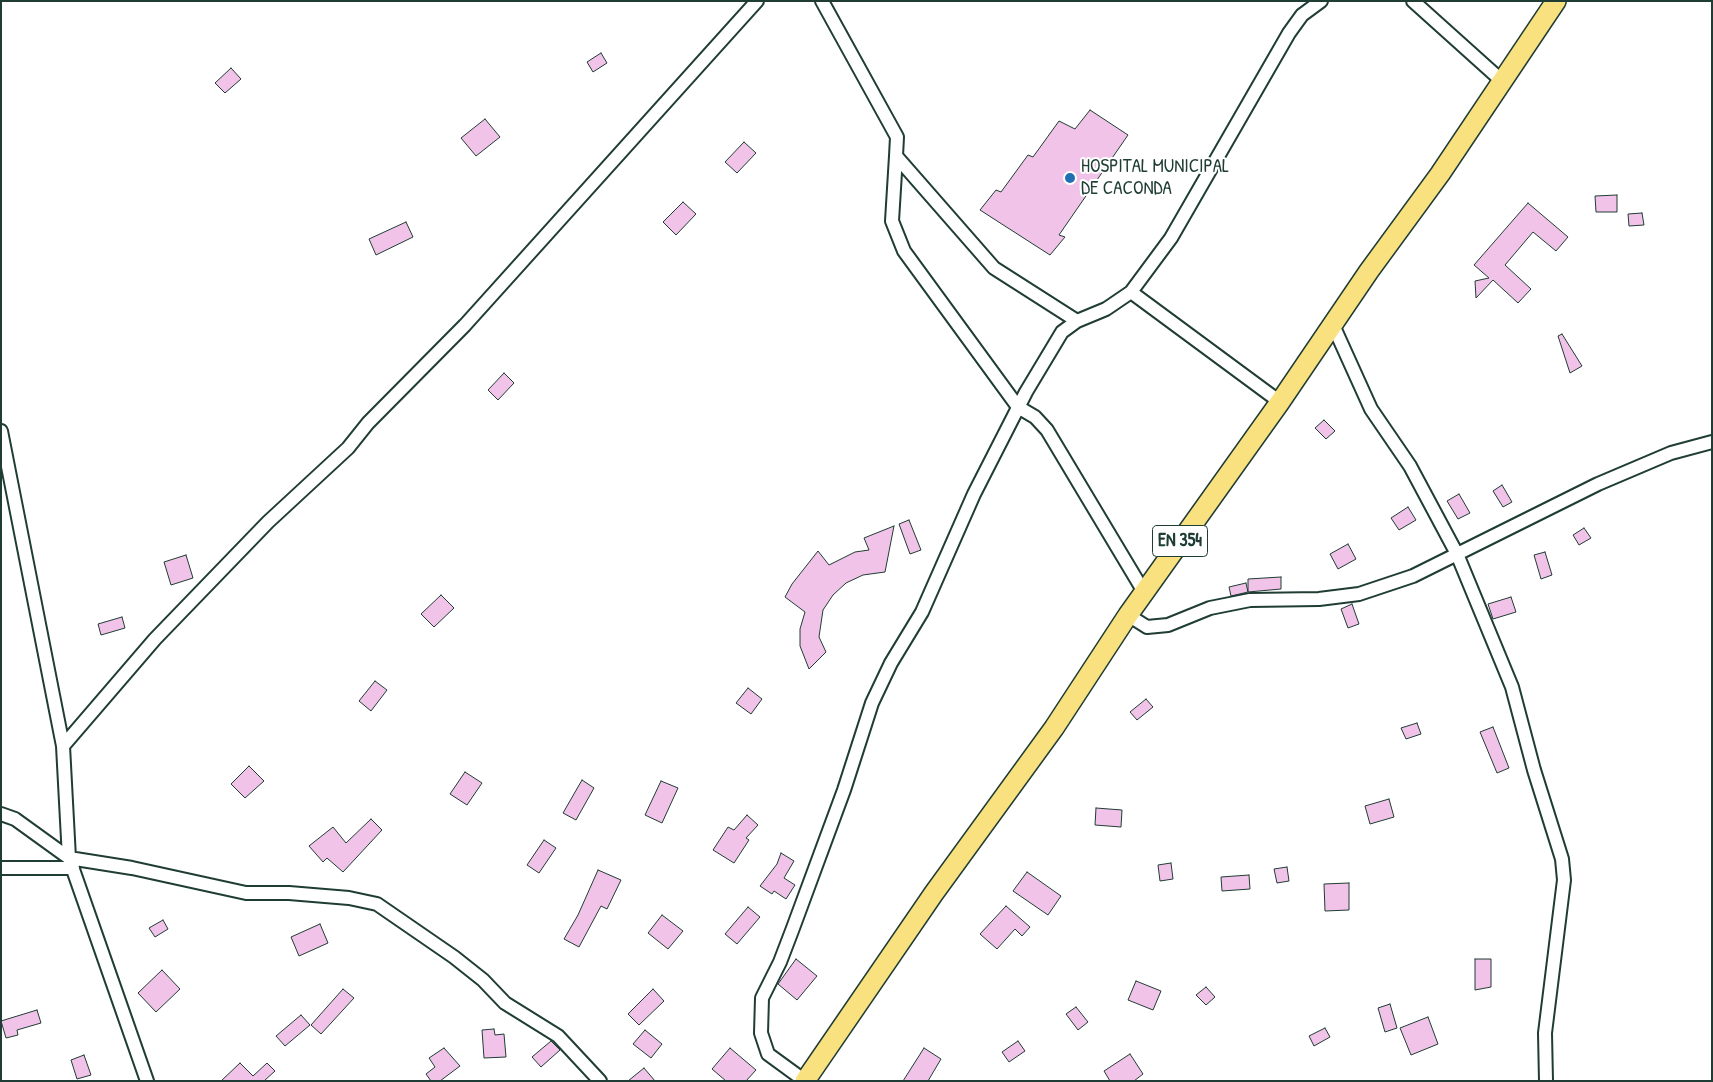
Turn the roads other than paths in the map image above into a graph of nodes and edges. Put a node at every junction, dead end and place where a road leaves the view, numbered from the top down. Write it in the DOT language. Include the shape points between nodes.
graph roads {
  1 [pos="757,1"];
  2 [pos="822,1"];
  3 [pos="1321,1"];
  4 [pos="1413,1"];
  5 [pos="1556,1"];
  6 [pos="1502,81"];
  7 [pos="896,156"];
  8 [pos="1131,292"];
  9 [pos="1077,321"];
  10 [pos="1333,325"];
  11 [pos="1280,402"];
  12 [pos="1018,408"];
  13 [pos="1,431"];
  14 [pos="1712,442"];
  15 [pos="1457,554"];
  16 [pos="1144,592"];
  17 [pos="1128,615"];
  18 [pos="63,746"];
  19 [pos="1,814"];
  20 [pos="71,863"];
  21 [pos="1,868"];
  22 [pos="147,1081"];
  23 [pos="600,1081"];
  24 [pos="805,1081"];
  25 [pos="1546,1081"];
  1 -- 18 [label="street" via="465,326 368,423 348,448 268,522 155,639"];
  2 -- 7 [label="street" via="897,137"];
  3 -- 8 [label="street" via="1302,15 1289,32 1171,238"];
  4 -- 6 [label="street"];
  5 -- 6 [label="main road, EN 354"];
  6 -- 10 [label="main road, EN 354"];
  7 -- 9 [label="street" via="994,268"];
  7 -- 12 [label="street" via="892,221 900,243"];
  8 -- 9 [label="street" via="1106,309"];
  8 -- 11 [label="street"];
  9 -- 12 [label="street" via="1062,332"];
  10 -- 11 [label="main road, EN 354"];
  10 -- 15 [label="street" via="1371,409 1410,466"];
  11 -- 16 [label="main road, EN 354"];
  12 -- 16 [label="street" via="1035,417 1060,449"];
  12 -- 24 [label="street" via="974,494 922,612 891,663 872,703 793,928 762,998 761,1032 768,1054"];
  13 -- 18 [label="street"];
  14 -- 15 [label="street" via="1671,454 1598,484"];
  15 -- 17 [label="street" via="1413,576 1359,594 1318,599 1250,600 1210,608 1168,625 1147,628"];
  15 -- 25 [label="street" via="1512,687 1562,859 1564,880 1545,1033"];
  16 -- 17 [label="main road, EN 354"];
  17 -- 24 [label="main road, EN 354" via="1054,728 934,893"];
  18 -- 20 [label="street"];
  19 -- 20 [label="street" via="15,819"];
  20 -- 21 [label="street"];
  20 -- 22 [label="street"];
  20 -- 23 [label="street" via="132,868 246,893 349,898 377,904 454,957 505,1003 558,1036"];
}
